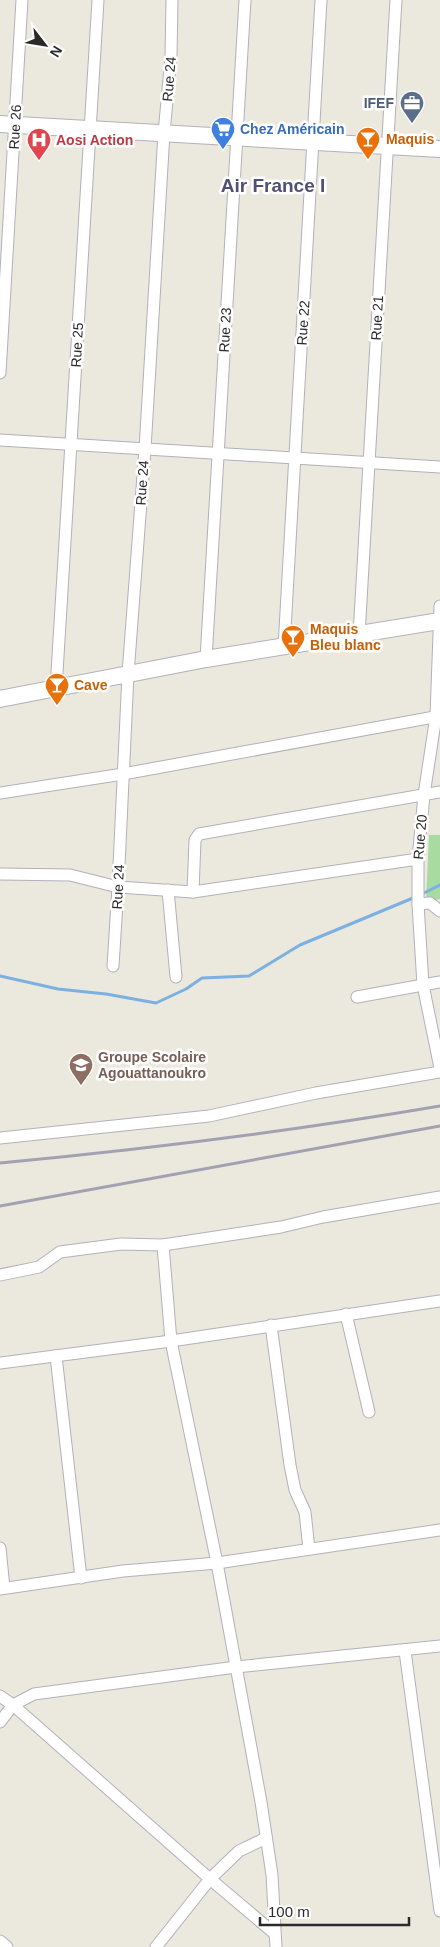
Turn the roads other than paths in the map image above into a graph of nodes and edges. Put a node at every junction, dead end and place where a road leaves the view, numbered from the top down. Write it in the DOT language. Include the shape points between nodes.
graph roads {
  1 [pos="22,0"];
  2 [pos="98,0"];
  3 [pos="172,0"];
  4 [pos="245,0"];
  5 [pos="321,0"];
  6 [pos="396,0"];
  7 [pos="7,125"];
  8 [pos="90,130"];
  9 [pos="164,134"];
  10 [pos="237,137"];
  11 [pos="314,142"];
  12 [pos="387,146"];
  13 [pos="440,149"];
  14 [pos="0,373"];
  15 [pos="0,440"];
  16 [pos="71,444"];
  17 [pos="145,449"];
  18 [pos="218,453"];
  19 [pos="295,458"];
  20 [pos="368,462"];
  21 [pos="440,467"];
  22 [pos="440,616"];
  23 [pos="358,635"];
  24 [pos="284,647"];
  25 [pos="206,660"];
  26 [pos="128,674"];
  27 [pos="56,689"];
  28 [pos="0,699"];
  29 [pos="438,716"];
  30 [pos="123,774"];
  31 [pos="440,792"];
  32 [pos="0,793"];
  33 [pos="424,795"];
  34 [pos="418,859"];
  35 [pos="0,874"];
  36 [pos="118,887"];
  37 [pos="168,890"];
  38 [pos="193,892"];
  39 [pos="418,904"];
  40 [pos="440,911"];
  41 [pos="113,966"];
  42 [pos="176,977"];
  43 [pos="440,982"];
  44 [pos="423,985"];
  45 [pos="357,997"];
  46 [pos="440,1070"];
  47 [pos="0,1138"];
  48 [pos="440,1197"];
  49 [pos="163,1245"];
  50 [pos="0,1274"];
  51 [pos="440,1301"];
  52 [pos="346,1314"];
  53 [pos="271,1325"];
  54 [pos="170,1341"];
  55 [pos="56,1356"];
  56 [pos="0,1364"];
  57 [pos="369,1412"];
  58 [pos="440,1530"];
  59 [pos="0,1548"];
  60 [pos="309,1550"];
  61 [pos="217,1563"];
  62 [pos="82,1578"];
  63 [pos="2,1588"];
  64 [pos="440,1646"];
  65 [pos="405,1651"];
  66 [pos="236,1667"];
  67 [pos="0,1696"];
  68 [pos="13,1705"];
  69 [pos="0,1722"];
  70 [pos="266,1838"];
  71 [pos="210,1878"];
  72 [pos="440,1912"];
  73 [pos="274,1933"];
  74 [pos="0,1941"];
  75 [pos="7,1947"];
  76 [pos="156,1947"];
  77 [pos="276,1947"];
  1 -- 7 [label="street, Rue 26"];
  2 -- 8 [label="street, Rue 25"];
  3 -- 9 [label="street, Rue 24"];
  4 -- 10 [label="street, Rue 23"];
  5 -- 11 [label="street, Rue 22"];
  6 -- 12 [label="street, Rue 21"];
  7 -- 8 [label="street"];
  7 -- 14 [label="street, Rue 26"];
  8 -- 9 [label="street"];
  8 -- 16 [label="street, Rue 25"];
  9 -- 10 [label="street"];
  9 -- 17 [label="street, Rue 24"];
  10 -- 11 [label="street"];
  10 -- 18 [label="street, Rue 23"];
  11 -- 12 [label="street"];
  11 -- 19 [label="street, Rue 22"];
  12 -- 13 [label="street"];
  12 -- 20 [label="street, Rue 21"];
  15 -- 16 [label="street"];
  16 -- 17 [label="street"];
  16 -- 27 [label="street, Rue 25"];
  17 -- 18 [label="street"];
  17 -- 26 [label="street, Rue 24"];
  18 -- 19 [label="street"];
  18 -- 25 [label="street, Rue 23"];
  19 -- 20 [label="street"];
  19 -- 24 [label="street, Rue 22"];
  20 -- 21 [label="street"];
  20 -- 23 [label="street, Rue 21"];
  22 -- 23 [label="street"];
  22 -- 29 [label="street, Rue 20"];
  23 -- 24 [label="street"];
  24 -- 25 [label="street"];
  25 -- 26 [label="street"];
  26 -- 27 [label="street"];
  26 -- 30 [label="street, Rue 24"];
  27 -- 28 [label="street"];
  29 -- 30 [label="street"];
  29 -- 33 [label="street, Rue 20"];
  30 -- 32 [label="street"];
  30 -- 36 [label="street, Rue 24"];
  31 -- 33 [label="street"];
  33 -- 34 [label="street, Rue 20"];
  33 -- 38 [label="street" via="200,834 195,840"];
  34 -- 38 [label="street"];
  34 -- 39 [label="street, Rue 20"];
  35 -- 36 [label="street" via="70,876"];
  36 -- 37 [label="street"];
  36 -- 41 [label="street, Rue 24"];
  37 -- 38 [label="street"];
  37 -- 42 [label="street"];
  39 -- 40 [label="street" via="430,903"];
  39 -- 44 [label="street, Rue 20"];
  43 -- 44 [label="street"];
  44 -- 45 [label="street"];
  44 -- 46 [label="street, Rue 20"];
  46 -- 47 [label="street" via="209,1116"];
  48 -- 49 [label="street"];
  49 -- 50 [label="street" via="121,1244 60,1252 39,1267"];
  49 -- 54 [label="street"];
  51 -- 52 [label="street"];
  52 -- 53 [label="street"];
  52 -- 57 [label="street"];
  53 -- 54 [label="street"];
  53 -- 60 [label="street" via="290,1465 295,1490 305,1512"];
  54 -- 55 [label="street"];
  54 -- 61 [label="street"];
  55 -- 56 [label="street"];
  55 -- 62 [label="street"];
  58 -- 60 [label="street"];
  59 -- 63 [label="street"];
  60 -- 61 [label="street"];
  61 -- 62 [label="street"];
  61 -- 66 [label="street"];
  62 -- 63 [label="street"];
  64 -- 65 [label="street"];
  65 -- 66 [label="street"];
  65 -- 72 [label="street"];
  66 -- 68 [label="street" via="34,1694"];
  66 -- 70 [label="street"];
  67 -- 68 [label="street"];
  68 -- 69 [label="street"];
  68 -- 71 [label="street"];
  70 -- 71 [label="street" via="239,1851"];
  70 -- 73 [label="street" via="272,1874"];
  71 -- 73 [label="street"];
  71 -- 76 [label="street"];
  73 -- 77 [label="street"];
  74 -- 75 [label="street"];
}
